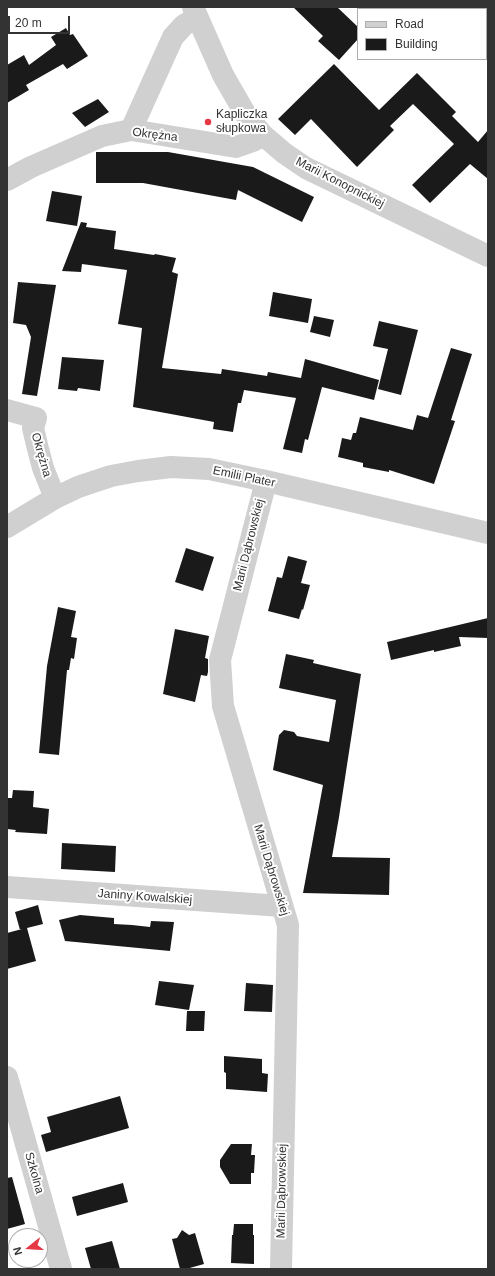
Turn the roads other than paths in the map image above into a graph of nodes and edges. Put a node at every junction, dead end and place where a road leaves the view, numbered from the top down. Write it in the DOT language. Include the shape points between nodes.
graph roads {
  1 [pos="195,12"];
  2 [pos="131,130"];
  3 [pos="263,135"];
  4 [pos="7,180"];
  5 [pos="487,254"];
  6 [pos="7,410"];
  7 [pos="266,481"];
  8 [pos="55,498"];
  9 [pos="7,527"];
  10 [pos="488,533"];
  11 [pos="7,887"];
  12 [pos="282,906"];
  13 [pos="7,1077"];
  14 [pos="61,1269"];
  15 [pos="281,1269"];
  1 -- 2 [label="street" via="172,37"];
  1 -- 3 [label="street, Marii Konopnickiej" via="223,75 246,115"];
  2 -- 3 [label="street, Okrężna" via="236,147"];
  2 -- 4 [label="street, Okrężna" via="102,136"];
  3 -- 5 [label="street, Marii Konopnickiej" via="306,168"];
  6 -- 8 [label="street, Okrężna" via="36,418 33,428 37,445"];
  7 -- 8 [label="street, Emilii Plater" via="209,469 171,467 111,476"];
  7 -- 10 [label="street, Emilii Plater"];
  7 -- 12 [label="street, Marii Dąbrowskiej" via="220,660 222,706"];
  8 -- 9 [label="street, Emilii Plater"];
  11 -- 12 [label="street, Janiny Kowalskiej"];
  12 -- 15 [label="street, Marii Dąbrowskiej" via="288,925"];
  13 -- 14 [label="street, Szkolna"];
}
